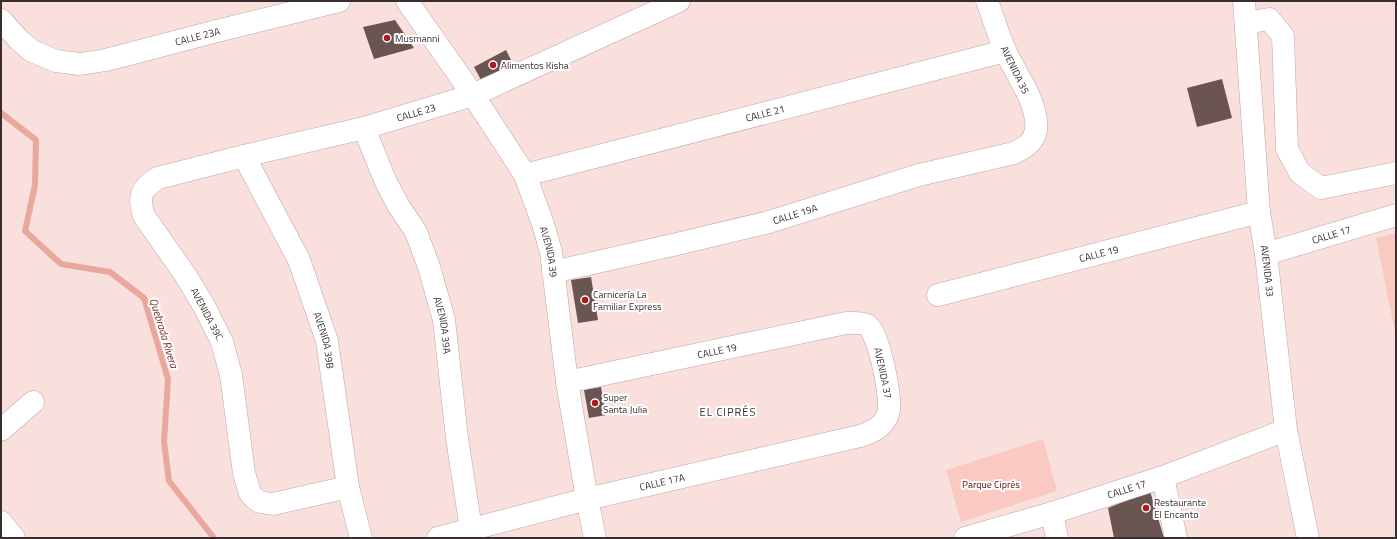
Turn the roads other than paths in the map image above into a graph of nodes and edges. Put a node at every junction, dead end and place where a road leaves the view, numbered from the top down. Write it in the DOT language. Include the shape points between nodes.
graph roads {
  1 [pos="339,1"];
  2 [pos="407,1"];
  3 [pos="679,1"];
  4 [pos="987,1"];
  5 [pos="1244,1"];
  6 [pos="1,20"];
  7 [pos="1246,23"];
  8 [pos="1005,51"];
  9 [pos="473,95"];
  10 [pos="364,128"];
  11 [pos="1032,140"];
  12 [pos="244,156"];
  13 [pos="1396,173"];
  14 [pos="525,176"];
  15 [pos="143,190"];
  16 [pos="1259,212"];
  17 [pos="1396,215"];
  18 [pos="1266,254"];
  19 [pos="553,272"];
  20 [pos="938,295"];
  21 [pos="867,325"];
  22 [pos="567,382"];
  23 [pos="33,402"];
  24 [pos="885,422"];
  25 [pos="1,430"];
  26 [pos="1286,430"];
  27 [pos="1163,477"];
  28 [pos="348,487"];
  29 [pos="587,499"];
  30 [pos="1052,513"];
  31 [pos="1,522"];
  32 [pos="472,534"];
  33 [pos="14,538"];
  34 [pos="361,538"];
  35 [pos="438,538"];
  36 [pos="595,538"];
  37 [pos="965,538"];
  38 [pos="1057,538"];
  39 [pos="1176,538"];
  40 [pos="1308,538"];
  1 -- 6 [label="street, CALLE 23A" via="99,62 80,64 56,61 32,51"];
  2 -- 9 [label="street, AVENIDA 39"];
  3 -- 9 [label="street, CALLE 23"];
  4 -- 8 [label="street, AVENIDA 35"];
  5 -- 7 [label="street, AVENIDA 33"];
  7 -- 13 [label="street" via="1269,19 1283,36 1287,149 1300,173 1321,188"];
  7 -- 16 [label="street, AVENIDA 33"];
  8 -- 11 [label="street, AVENIDA 35" via="1034,112 1036,131"];
  8 -- 14 [label="street, CALLE 21"];
  9 -- 10 [label="street, CALLE 23"];
  9 -- 14 [label="street, AVENIDA 39"];
  10 -- 12 [label="street, CALLE 23"];
  10 -- 32 [label="street, AVENIDA 39A" via="385,180 416,232 444,320 457,438"];
  11 -- 19 [label="street, CALLE 19A" via="1014,153 919,175 769,222"];
  12 -- 15 [label="street, CALLE 23" via="158,178"];
  12 -- 28 [label="street, AVENIDA 39B" via="299,260 327,341"];
  14 -- 19 [label="street, AVENIDA 39" via="543,224"];
  15 -- 28 [label="street, AVENIDA 39C" via="140,197 144,216 186,276 222,342 231,375 244,473 254,498 260,502 273,504"];
  16 -- 18 [label="street, AVENIDA 33"];
  16 -- 20 [label="street, CALLE 19"];
  17 -- 18 [label="street, CALLE 17"];
  18 -- 26 [label="street, AVENIDA 33"];
  19 -- 22 [label="street, AVENIDA 39"];
  21 -- 22 [label="street, CALLE 19" via="846,323"];
  21 -- 24 [label="street, AVENIDA 37" via="873,332 879,348 889,393 890,406"];
  22 -- 29 [label="street, AVENIDA 39"];
  23 -- 25 [label="street"];
  24 -- 29 [label="street, CALLE 17A" via="871,433 860,436"];
  26 -- 27 [label="street, CALLE 17"];
  26 -- 40 [label="street, AVENIDA 33"];
  27 -- 30 [label="street, CALLE 17"];
  27 -- 39 [label="street"];
  28 -- 34 [label="street, AVENIDA 39B"];
  29 -- 32 [label="street, CALLE 17A"];
  29 -- 36 [label="street, AVENIDA 39"];
  30 -- 37 [label="street, CALLE 17"];
  30 -- 38 [label="street"];
  31 -- 33 [label="street"];
  32 -- 35 [label="street, CALLE 17A"];
}
